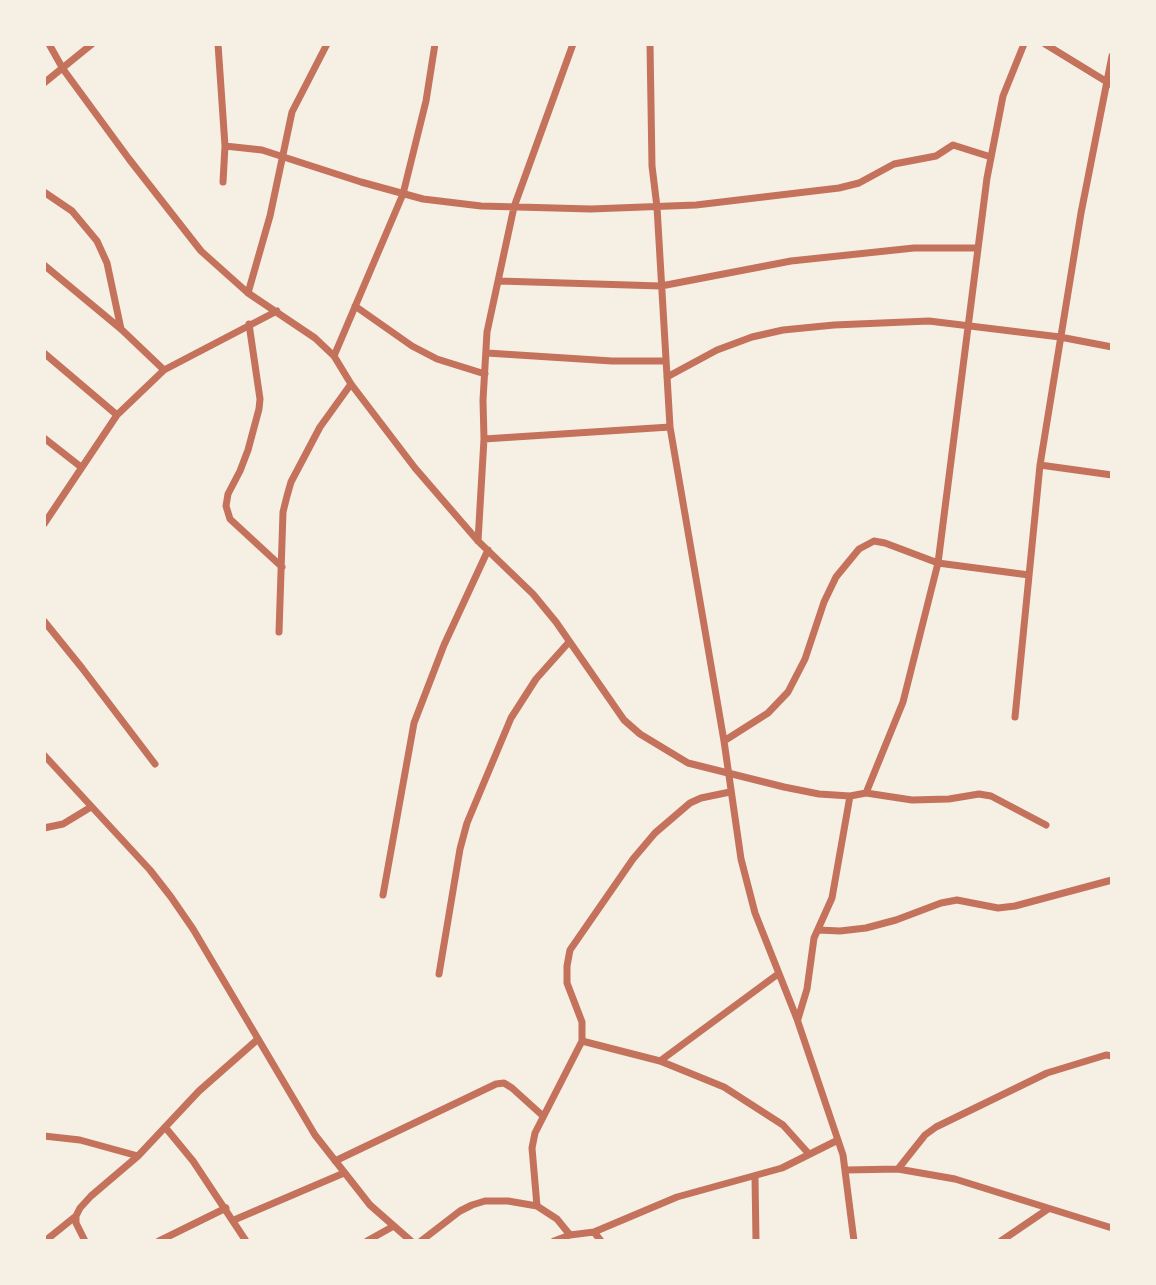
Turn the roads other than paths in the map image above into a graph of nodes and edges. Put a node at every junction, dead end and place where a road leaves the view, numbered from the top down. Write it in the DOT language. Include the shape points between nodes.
graph roads {
  1 [pos="49,44"];
  2 [pos="92,44"];
  3 [pos="218,44"];
  4 [pos="327,44"];
  5 [pos="435,44"];
  6 [pos="573,44"];
  7 [pos="650,44"];
  8 [pos="1024,44"];
  9 [pos="1045,44"];
  10 [pos="1112,56"];
  11 [pos="63,69"];
  12 [pos="44,83"];
  13 [pos="1109,83"];
  14 [pos="225,146"];
  15 [pos="284,157"];
  16 [pos="990,157"];
  17 [pos="223,181"];
  18 [pos="44,191"];
  19 [pos="403,194"];
  20 [pos="514,207"];
  21 [pos="657,207"];
  22 [pos="978,248"];
  23 [pos="44,265"];
  24 [pos="499,281"];
  25 [pos="661,286"];
  26 [pos="248,293"];
  27 [pos="355,306"];
  28 [pos="277,311"];
  29 [pos="249,324"];
  30 [pos="969,325"];
  31 [pos="121,329"];
  32 [pos="1060,337"];
  33 [pos="1112,347"];
  34 [pos="44,353"];
  35 [pos="487,353"];
  36 [pos="334,356"];
  37 [pos="666,361"];
  38 [pos="164,370"];
  39 [pos="485,374"];
  40 [pos="667,377"];
  41 [pos="351,384"];
  42 [pos="117,415"];
  43 [pos="670,427"];
  44 [pos="44,438"];
  45 [pos="484,439"];
  46 [pos="1040,465"];
  47 [pos="81,467"];
  48 [pos="1112,475"];
  49 [pos="44,524"];
  50 [pos="478,541"];
  51 [pos="488,550"];
  52 [pos="938,562"];
  53 [pos="282,567"];
  54 [pos="1029,575"];
  55 [pos="44,621"];
  56 [pos="279,632"];
  57 [pos="569,642"];
  58 [pos="1015,717"];
  59 [pos="724,741"];
  60 [pos="44,755"];
  61 [pos="155,764"];
  62 [pos="729,774"];
  63 [pos="730,792"];
  64 [pos="866,793"];
  65 [pos="850,796"];
  66 [pos="91,807"];
  67 [pos="1046,824"];
  68 [pos="44,828"];
  69 [pos="1112,880"];
  70 [pos="383,895"];
  71 [pos="818,930"];
  72 [pos="439,974"];
  73 [pos="778,974"];
  74 [pos="797,1020"];
  75 [pos="258,1039"];
  76 [pos="582,1041"];
  77 [pos="1112,1056"];
  78 [pos="660,1061"];
  79 [pos="542,1116"];
  80 [pos="165,1127"];
  81 [pos="44,1136"];
  82 [pos="838,1140"];
  83 [pos="809,1154"];
  84 [pos="138,1156"];
  85 [pos="335,1161"];
  86 [pos="898,1169"];
  87 [pos="846,1170"];
  88 [pos="344,1173"];
  89 [pos="755,1176"];
  90 [pos="537,1206"];
  91 [pos="226,1208"];
  92 [pos="1048,1209"];
  93 [pos="76,1216"];
  94 [pos="234,1220"];
  95 [pos="392,1227"];
  96 [pos="1112,1228"];
  97 [pos="594,1232"];
  98 [pos="570,1235"];
  99 [pos="45,1241"];
  100 [pos="85,1241"];
  101 [pos="159,1241"];
  102 [pos="246,1241"];
  103 [pos="366,1241"];
  104 [pos="411,1241"];
  105 [pos="421,1241"];
  106 [pos="555,1241"];
  107 [pos="601,1241"];
  108 [pos="756,1241"];
  109 [pos="854,1241"];
  110 [pos="1001,1241"];
  1 -- 11 [label="street"];
  2 -- 11 [label="street"];
  3 -- 14 [label="street"];
  4 -- 15 [label="street" via="292,112"];
  5 -- 19 [label="street"];
  6 -- 20 [label="street"];
  7 -- 21 [label="street"];
  8 -- 16 [label="street" via="1007,82"];
  9 -- 13 [label="street"];
  10 -- 13 [label="street"];
  11 -- 12 [label="street"];
  11 -- 26 [label="street" via="201,251"];
  13 -- 32 [label="street"];
  14 -- 15 [label="street" via="245,146"];
  14 -- 17 [label="street"];
  15 -- 19 [label="street"];
  15 -- 26 [label="street"];
  16 -- 21 [label="street" via="953,145 936,156 894,164 848,186"];
  16 -- 22 [label="street"];
  18 -- 31 [label="street" via="72,211 97,241 107,263"];
  19 -- 20 [label="street"];
  19 -- 27 [label="street"];
  20 -- 21 [label="street"];
  20 -- 24 [label="street"];
  21 -- 25 [label="street"];
  22 -- 25 [label="street" via="914,248 791,261"];
  22 -- 30 [label="street"];
  23 -- 31 [label="street"];
  24 -- 25 [label="street"];
  24 -- 35 [label="street"];
  25 -- 37 [label="street"];
  26 -- 28 [label="street"];
  27 -- 36 [label="street"];
  27 -- 39 [label="street" via="412,346"];
  28 -- 29 [label="street"];
  28 -- 36 [label="street"];
  29 -- 38 [label="street"];
  29 -- 53 [label="street" via="259,410 226,506 230,519"];
  30 -- 32 [label="street"];
  30 -- 40 [label="street" via="929,321 763,333 717,350"];
  30 -- 52 [label="street"];
  31 -- 38 [label="street"];
  32 -- 33 [label="street"];
  32 -- 46 [label="street"];
  34 -- 42 [label="street"];
  35 -- 37 [label="street"];
  35 -- 39 [label="street"];
  36 -- 41 [label="street"];
  37 -- 40 [label="street"];
  38 -- 42 [label="street"];
  39 -- 45 [label="street"];
  40 -- 43 [label="street"];
  41 -- 50 [label="street"];
  41 -- 53 [label="street" via="320,427 291,482 283,512"];
  42 -- 47 [label="street"];
  43 -- 45 [label="street"];
  43 -- 59 [label="street"];
  44 -- 47 [label="street"];
  45 -- 50 [label="street"];
  46 -- 48 [label="street"];
  46 -- 54 [label="street"];
  47 -- 49 [label="street"];
  50 -- 51 [label="street"];
  51 -- 57 [label="street" via="533,594"];
  51 -- 70 [label="street" via="414,723"];
  52 -- 54 [label="street"];
  52 -- 59 [label="street" via="885,542 874,541 859,549 824,602 805,659 788,692 768,713"];
  52 -- 64 [label="street" via="903,702"];
  53 -- 56 [label="street"];
  54 -- 58 [label="street"];
  55 -- 61 [label="street"];
  57 -- 62 [label="street" via="624,720 640,734 688,764"];
  57 -- 72 [label="street" via="536,679 511,718 467,823"];
  59 -- 62 [label="street"];
  60 -- 66 [label="street"];
  62 -- 63 [label="street"];
  62 -- 65 [label="street" via="784,788"];
  63 -- 73 [label="street" via="745,882"];
  63 -- 76 [label="street" via="690,803 655,833 570,950 567,983 582,1022"];
  64 -- 65 [label="street"];
  64 -- 67 [label="street" via="912,800 991,796"];
  65 -- 71 [label="street" via="831,898"];
  66 -- 68 [label="street" via="64,824"];
  66 -- 75 [label="street" via="171,897"];
  69 -- 71 [label="street" via="1015,906 998,908 957,900 866,928"];
  71 -- 74 [label="street"];
  73 -- 74 [label="street"];
  73 -- 78 [label="street"];
  74 -- 82 [label="street"];
  75 -- 80 [label="street"];
  75 -- 85 [label="street"];
  76 -- 78 [label="street"];
  76 -- 79 [label="street"];
  77 -- 86 [label="street" via="1047,1073 936,1127"];
  78 -- 83 [label="street" via="732,1092 783,1125"];
  79 -- 85 [label="street" via="512,1088 496,1084"];
  79 -- 90 [label="street" via="533,1147"];
  80 -- 84 [label="street"];
  80 -- 91 [label="street"];
  81 -- 84 [label="street" via="80,1140"];
  82 -- 83 [label="street"];
  82 -- 87 [label="street"];
  83 -- 89 [label="street"];
  84 -- 93 [label="street" via="91,1196"];
  85 -- 88 [label="street"];
  86 -- 87 [label="street"];
  86 -- 92 [label="street" via="976,1184"];
  87 -- 109 [label="street"];
  88 -- 94 [label="street"];
  88 -- 95 [label="street"];
  89 -- 97 [label="street" via="677,1198"];
  89 -- 108 [label="street"];
  90 -- 98 [label="street"];
  90 -- 105 [label="street" via="485,1201"];
  91 -- 94 [label="street"];
  91 -- 101 [label="street"];
  92 -- 96 [label="street"];
  92 -- 110 [label="street"];
  93 -- 99 [label="street"];
  93 -- 100 [label="street"];
  94 -- 102 [label="street"];
  95 -- 103 [label="street"];
  95 -- 104 [label="street"];
  97 -- 98 [label="street"];
  97 -- 107 [label="street"];
  98 -- 106 [label="street"];
}
